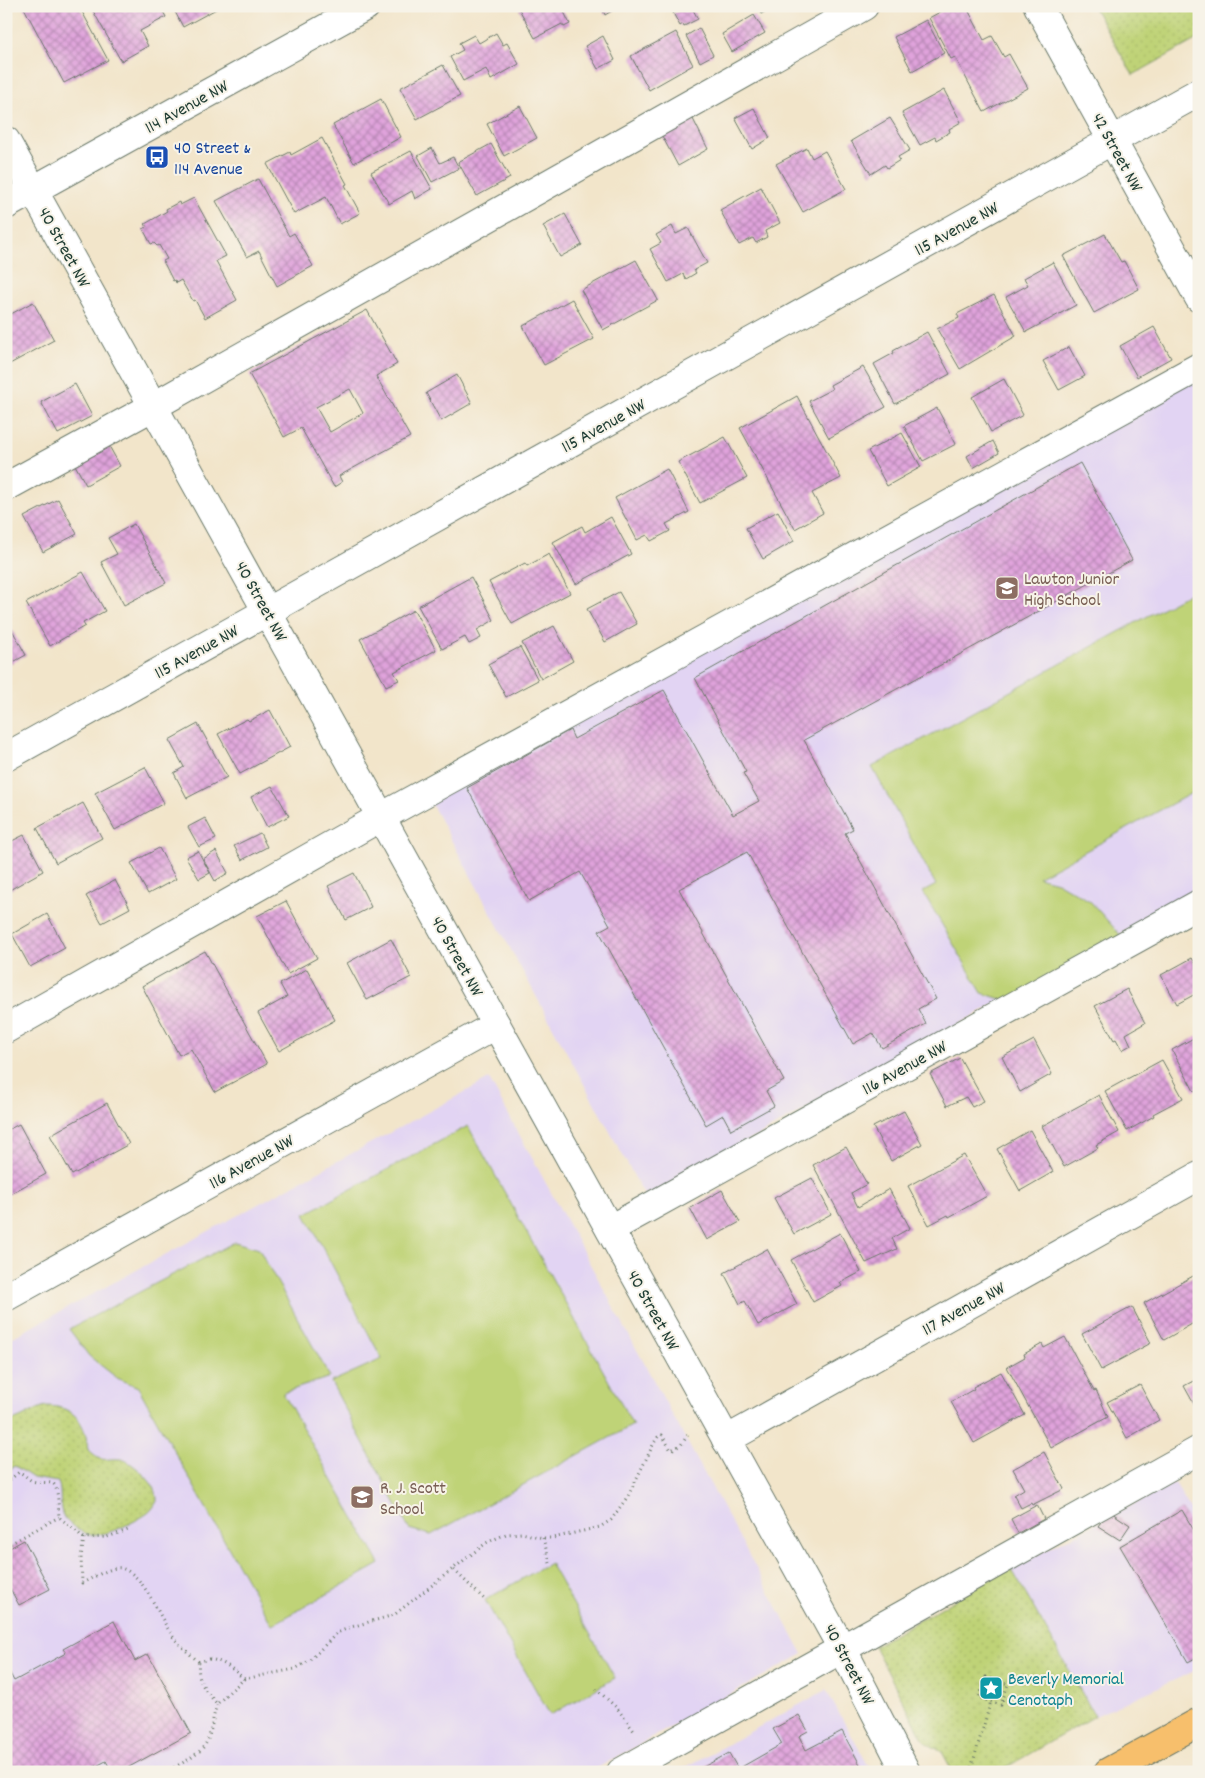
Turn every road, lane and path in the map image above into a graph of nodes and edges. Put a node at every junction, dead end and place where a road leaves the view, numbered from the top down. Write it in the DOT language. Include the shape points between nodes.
graph roads {
  1 [pos="366,6"];
  2 [pos="864,6"];
  3 [pos="1038,6"];
  4 [pos="1199,92"];
  5 [pos="6,141"];
  6 [pos="1112,141"];
  7 [pos="33,190"];
  8 [pos="6,206"];
  9 [pos="1199,298"];
  10 [pos="1199,367"];
  11 [pos="154,406"];
  12 [pos="6,487"];
  13 [pos="267,612"];
  14 [pos="6,757"];
  15 [pos="381,817"];
  16 [pos="1199,904"];
  17 [pos="496,1025"];
  18 [pos="6,1029"];
  19 [pos="1199,1176"];
  20 [pos="610,1229"];
  21 [pos="6,1297"];
  22 [pos="707,1405"];
  23 [pos="726,1440"];
  24 [pos="1199,1450"];
  25 [pos="6,1483"];
  26 [pos="59,1517"];
  27 [pos="128,1530"];
  28 [pos="84,1538"];
  29 [pos="543,1538"];
  30 [pos="6,1546"];
  31 [pos="550,1564"];
  32 [pos="454,1570"];
  33 [pos="485,1600"];
  34 [pos="843,1650"];
  35 [pos="199,1662"];
  36 [pos="244,1679"];
  37 [pos="596,1689"];
  38 [pos="991,1702"];
  39 [pos="217,1704"];
  40 [pos="1199,1722"];
  41 [pos="648,1757"];
  42 [pos="165,1772"];
  43 [pos="621,1772"];
  44 [pos="906,1772"];
  45 [pos="970,1772"];
  46 [pos="1108,1772"];
  1 -- 7 [label="street, 114 Avenue NW"];
  2 -- 11 [label="street"];
  3 -- 6 [label="street, 42 Street NW"];
  4 -- 6 [label="street, 115 Avenue NW"];
  5 -- 7 [label="street, 40 Street NW"];
  6 -- 9 [label="street, 42 Street NW"];
  6 -- 13 [label="street, 115 Avenue NW"];
  7 -- 8 [label="street, 114 Avenue NW"];
  7 -- 11 [label="street, 40 Street NW"];
  10 -- 15 [label="street"];
  11 -- 12 [label="street"];
  11 -- 13 [label="street, 40 Street NW"];
  13 -- 14 [label="street, 115 Avenue NW"];
  13 -- 15 [label="street, 40 Street NW"];
  15 -- 17 [label="street, 40 Street NW"];
  15 -- 18 [label="street"];
  16 -- 20 [label="street, 116 Avenue NW"];
  17 -- 20 [label="street, 40 Street NW"];
  17 -- 21 [label="street, 116 Avenue NW"];
  19 -- 23 [label="street, 117 Avenue NW"];
  20 -- 22 [label="street, 40 Street NW"];
  22 -- 23 [label="street, 40 Street NW"];
  22 -- 29 [label="path" via="681,1445 671,1450 662,1435 658,1437 628,1496 611,1520 600,1527"];
  23 -- 34 [label="street, 40 Street NW"];
  24 -- 34 [label="street"];
  25 -- 26 [label="path" via="19,1472 32,1480 54,1484 58,1490"];
  26 -- 28 [label="path"];
  26 -- 30 [label="path"];
  27 -- 28 [label="path" via="107,1537"];
  28 -- 35 [label="path" via="82,1583 113,1569 121,1568 130,1573 141,1582 175,1639"];
  29 -- 31 [label="path"];
  29 -- 32 [label="path" via="522,1533 506,1534 486,1543"];
  32 -- 33 [label="path"];
  32 -- 36 [label="path" via="394,1615 337,1633 309,1661 295,1669"];
  34 -- 41 [label="street"];
  34 -- 44 [label="street, 40 Street NW"];
  35 -- 36 [label="path" via="209,1659 228,1664"];
  35 -- 39 [label="path" via="202,1687"];
  36 -- 39 [label="path"];
  37 -- 41 [label="path" via="628,1722"];
  38 -- 38 [label="path" via="979,1698 986,1677 1008,1684 1001,1705"];
  38 -- 45 [label="path"];
  39 -- 42 [label="path" via="208,1741 192,1757"];
  40 -- 46 [label="main road"];
  41 -- 43 [label="street"];
}
